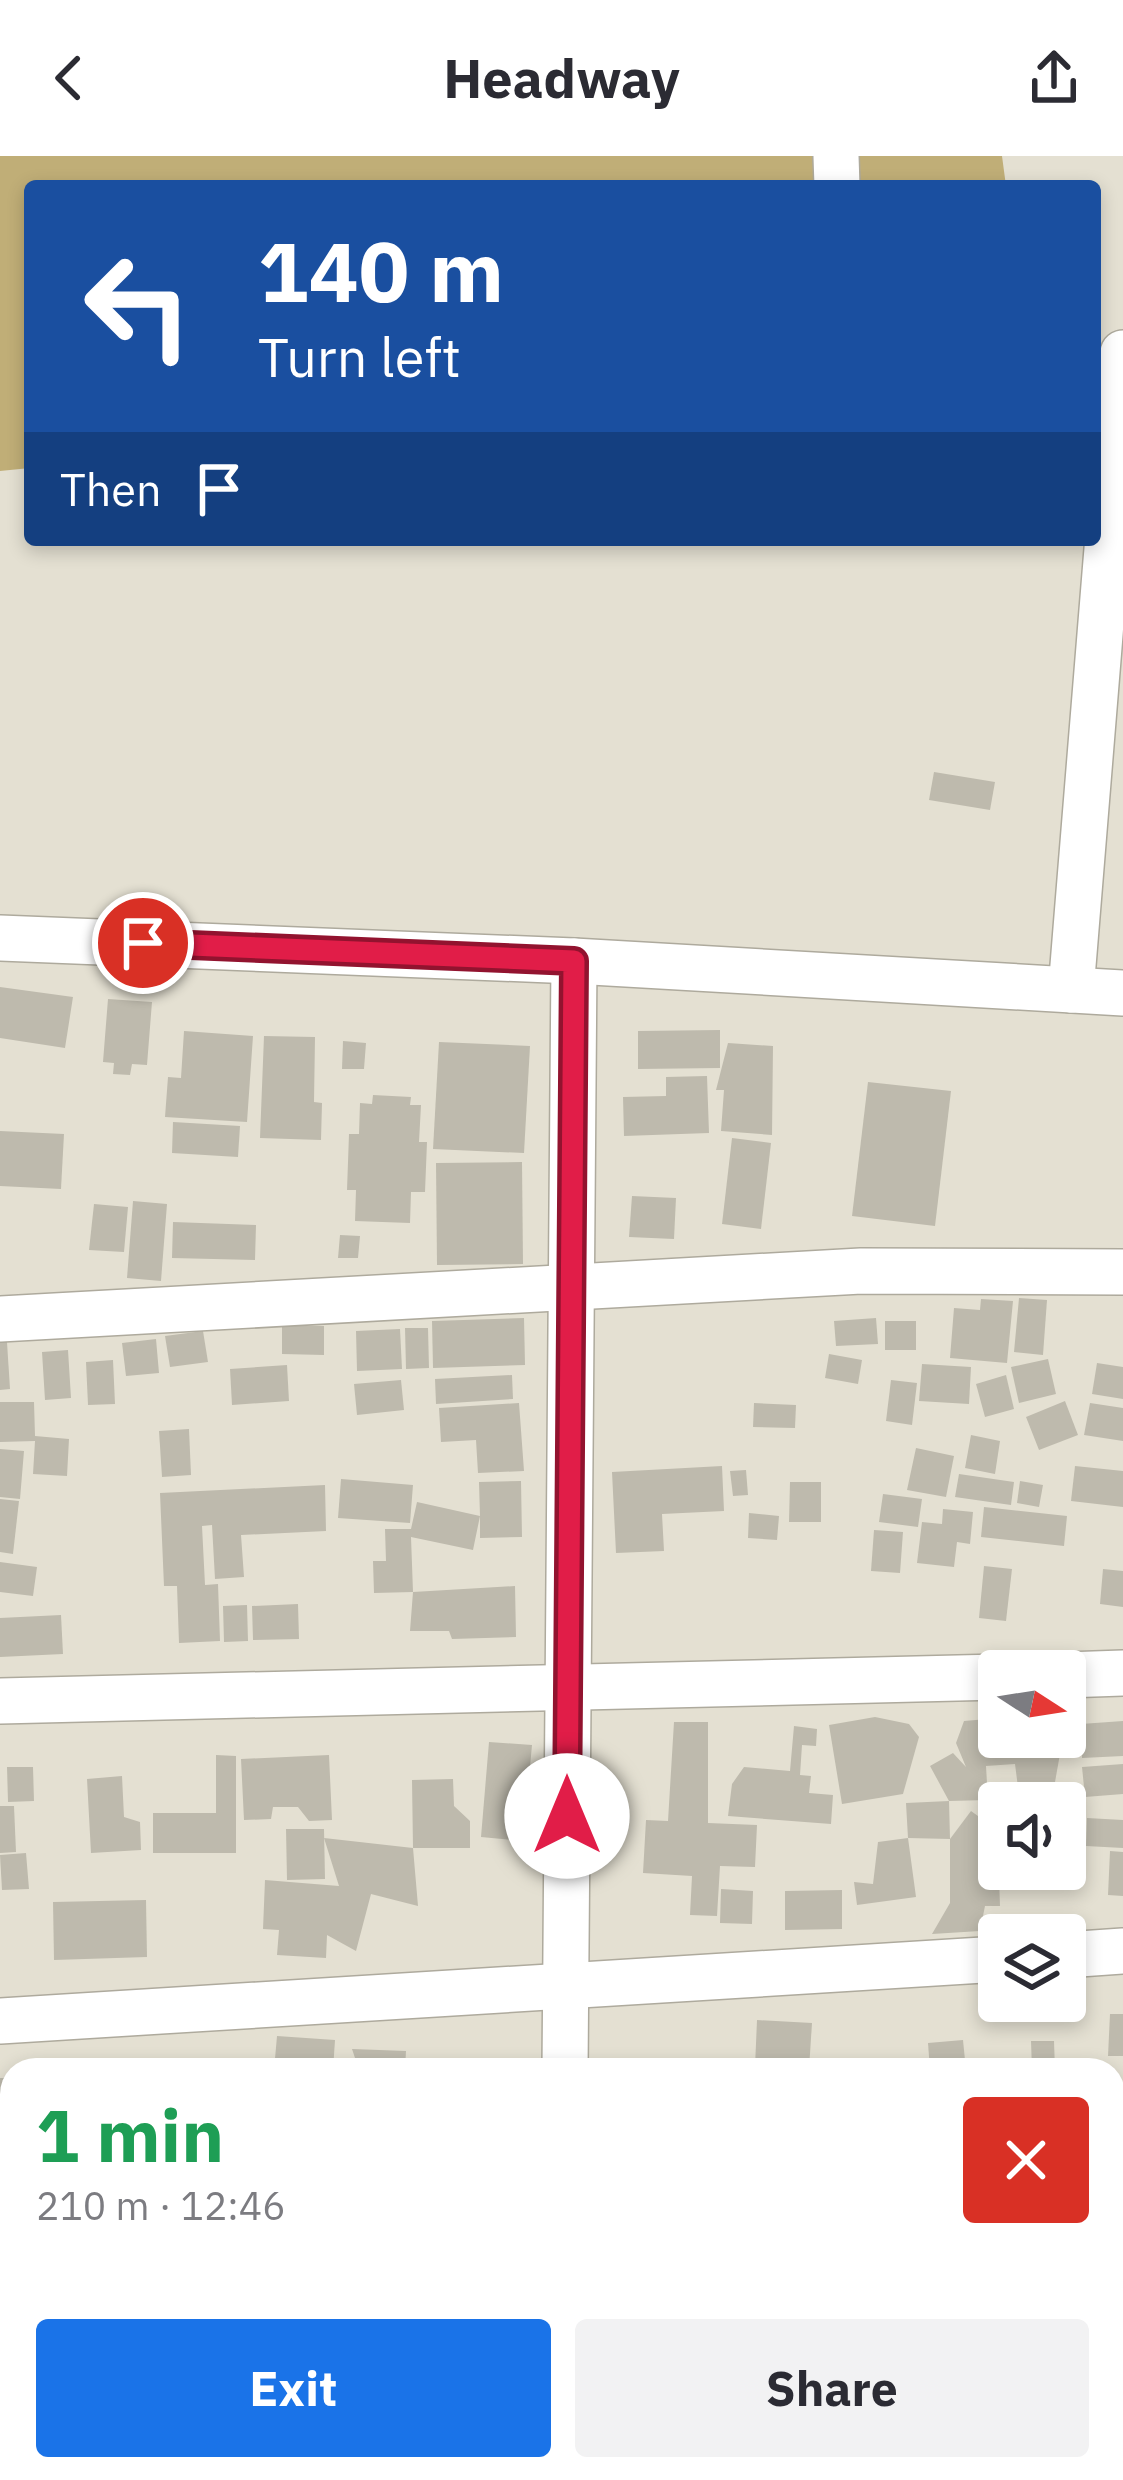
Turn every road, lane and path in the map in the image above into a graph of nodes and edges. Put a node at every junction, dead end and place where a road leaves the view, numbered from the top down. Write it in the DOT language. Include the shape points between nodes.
graph roads {
  1 [pos="1123,353"];
  2 [pos="0,938"];
  3 [pos="574,961"];
  4 [pos="1071,990"];
  5 [pos="1123,992"];
  6 [pos="1123,1272"];
  7 [pos="572,1288"];
  8 [pos="0,1319"];
  9 [pos="1123,1673"];
  10 [pos="1086,1674"];
  11 [pos="978,1678"];
  12 [pos="568,1688"];
  13 [pos="0,1701"];
  14 [pos="1123,1951"];
  15 [pos="1086,1954"];
  16 [pos="978,1960"];
  17 [pos="566,1989"];
  18 [pos="0,2021"];
  19 [pos="565,2058"];
  1 -- 4 [label="street"];
  2 -- 3 [label="street"];
  3 -- 4 [label="street"];
  3 -- 7 [label="street"];
  4 -- 5 [label="street"];
  6 -- 7 [label="street" via="861,1270"];
  7 -- 8 [label="street"];
  7 -- 12 [label="street"];
  9 -- 10 [label="street"];
  11 -- 12 [label="street"];
  12 -- 13 [label="street"];
  12 -- 17 [label="street"];
  14 -- 15 [label="street"];
  16 -- 17 [label="street"];
  17 -- 18 [label="street"];
  17 -- 19 [label="street"];
}
